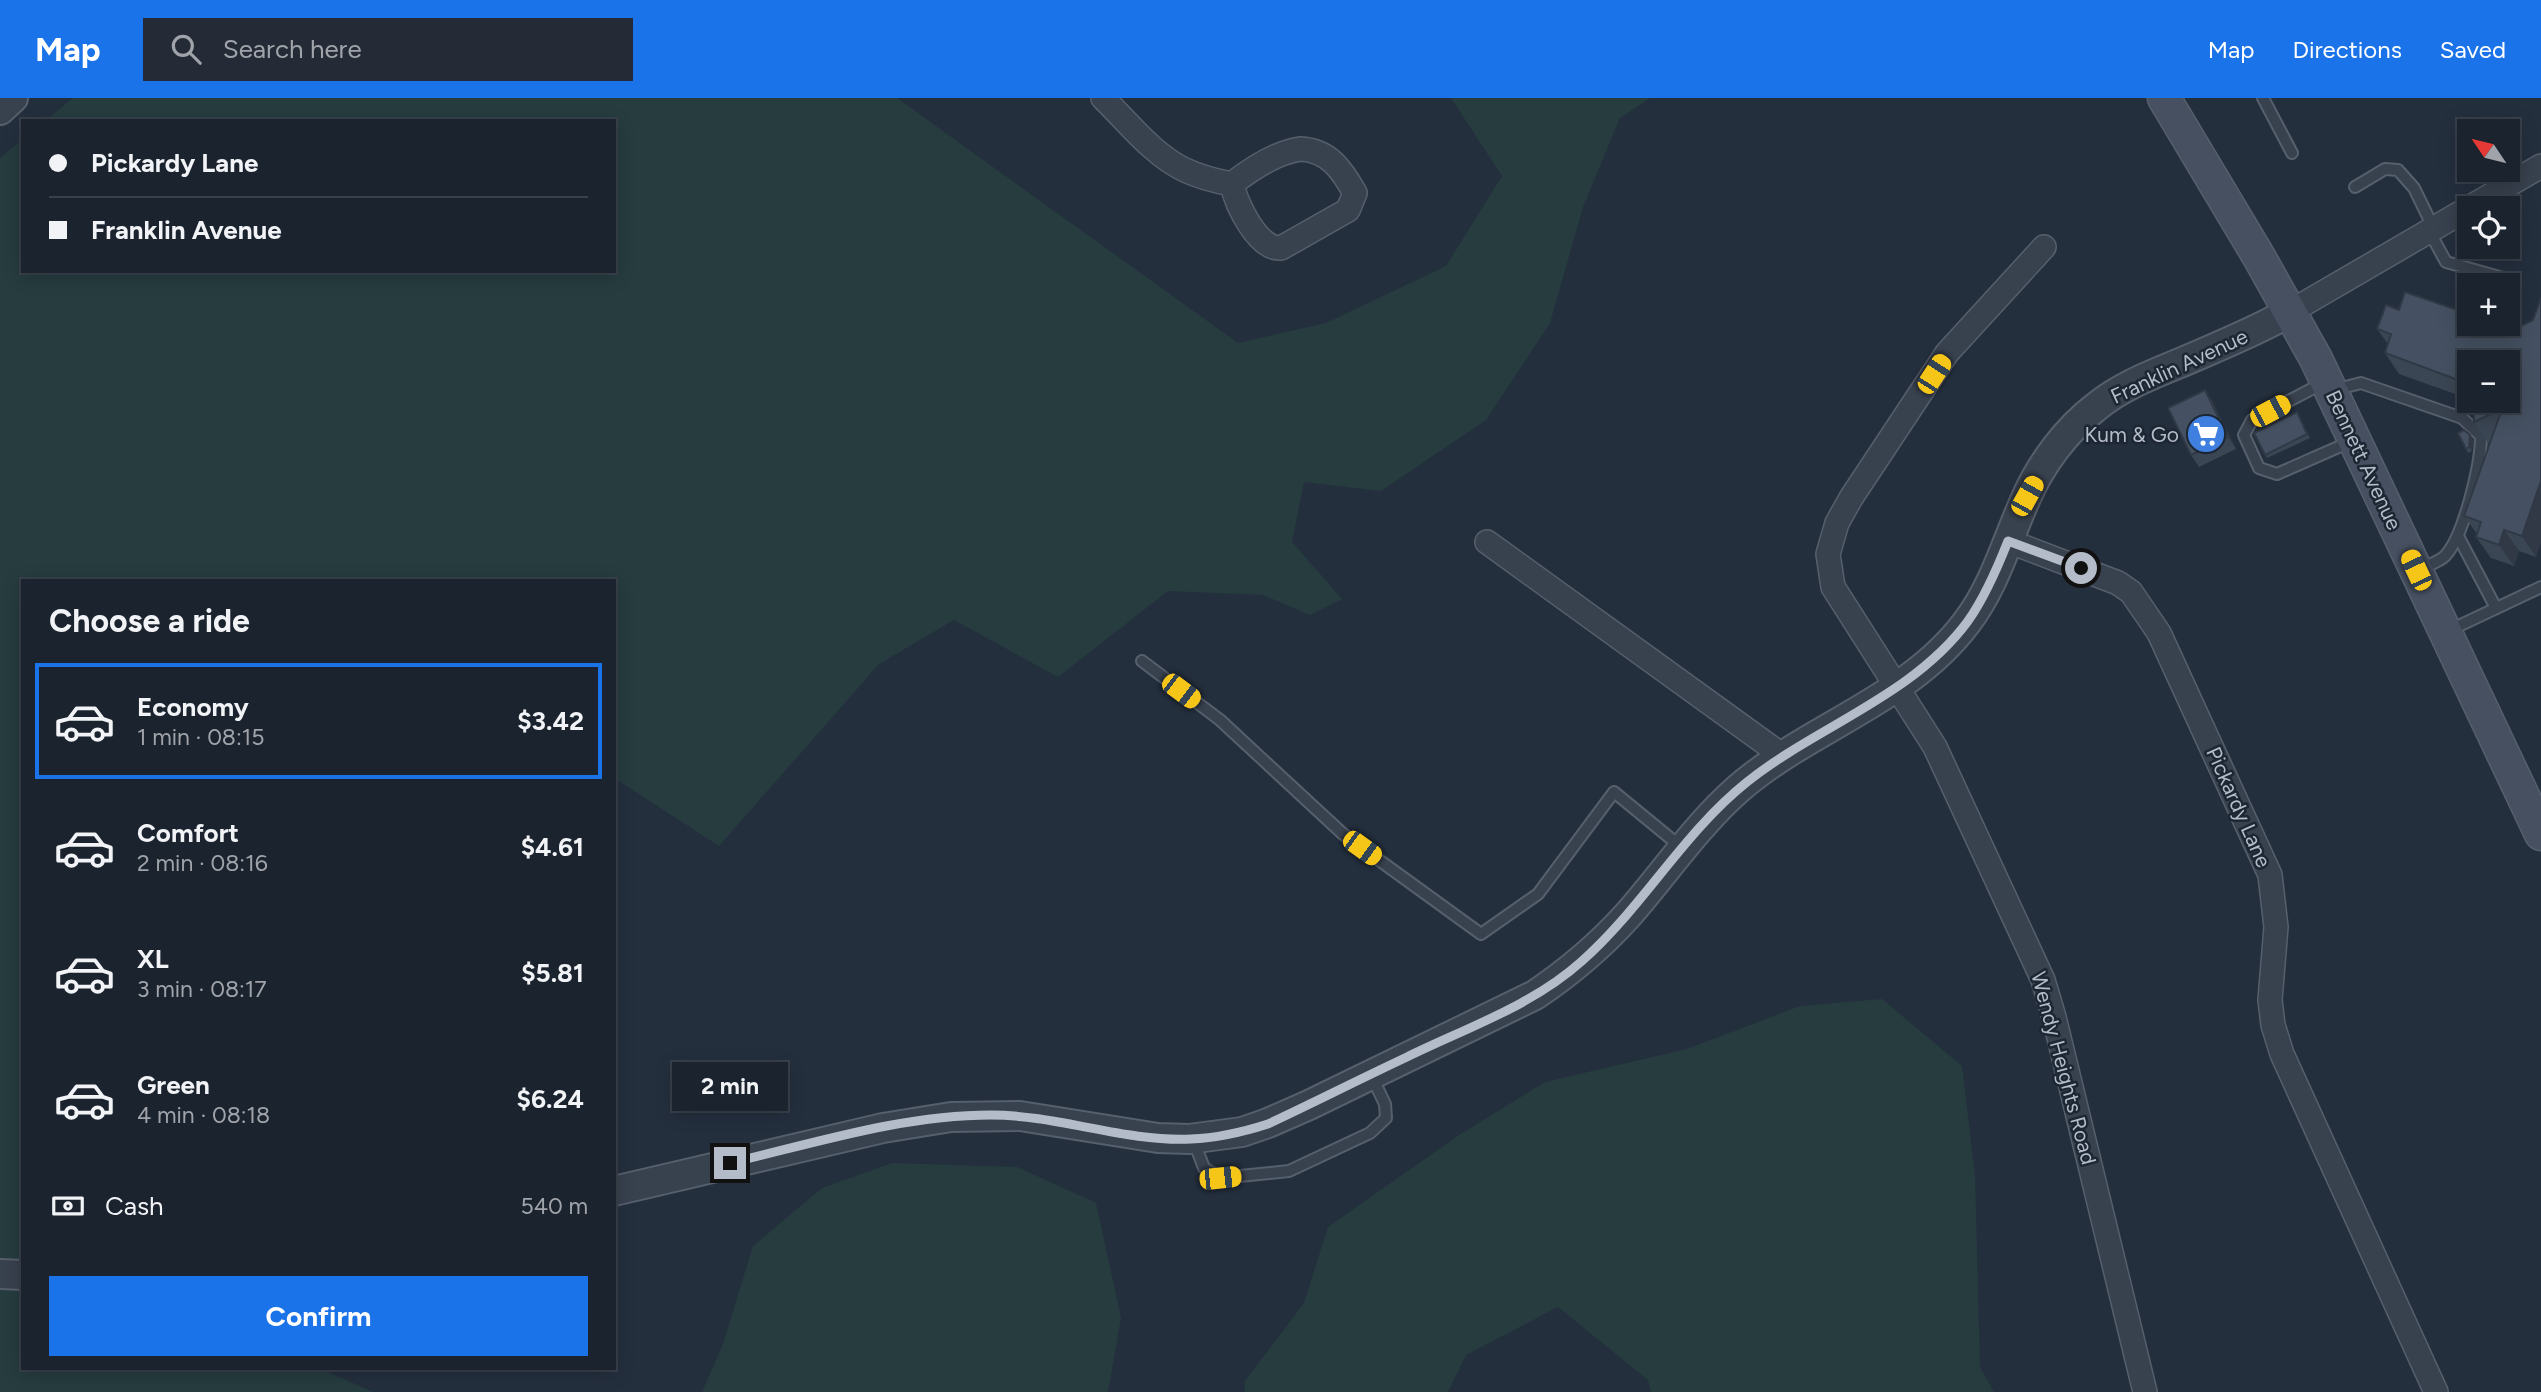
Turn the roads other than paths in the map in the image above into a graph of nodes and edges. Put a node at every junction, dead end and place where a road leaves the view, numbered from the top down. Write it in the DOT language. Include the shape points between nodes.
graph roads {
  1 [pos="13,98"];
  2 [pos="1103,98"];
  3 [pos="2164,98"];
  4 [pos="2263,98"];
  5 [pos="0,110"];
  6 [pos="2292,153"];
  7 [pos="2541,166"];
  8 [pos="1231,184"];
  9 [pos="2355,187"];
  10 [pos="2431,230"];
  11 [pos="2044,247"];
  12 [pos="2485,273"];
  13 [pos="2290,312"];
  14 [pos="2329,386"];
  15 [pos="2354,440"];
  16 [pos="2458,536"];
  17 [pos="2008,541"];
  18 [pos="1487,542"];
  19 [pos="2416,570"];
  20 [pos="2541,587"];
  21 [pos="2497,608"];
  22 [pos="2445,632"];
  23 [pos="1142,661"];
  24 [pos="1897,686"];
  25 [pos="1783,756"];
  26 [pos="2534,798"];
  27 [pos="2541,834"];
  28 [pos="1683,848"];
  29 [pos="1371,1074"];
  30 [pos="1193,1139"];
  31 [pos="616,1191"];
  32 [pos="0,1274"];
  33 [pos="21,1275"];
  34 [pos="2145,1392"];
  35 [pos="2436,1392"];
  1 -- 5 [label="street"];
  2 -- 8 [label="street" via="1182,169"];
  3 -- 13 [label="main road, Bennett Avenue"];
  4 -- 6 [label="lane"];
  7 -- 10 [label="street, Franklin Avenue"];
  8 -- 8 [label="street" via="1287,151 1308,149 1335,162 1355,193 1348,210 1275,249 1258,237"];
  9 -- 10 [label="lane" via="2385,169 2398,170 2414,188"];
  10 -- 12 [label="lane" via="2446,262"];
  10 -- 13 [label="street, Franklin Avenue"];
  11 -- 24 [label="street, Wendy Heights Road" via="1947,353 1837,523 1828,554 1833,587"];
  13 -- 14 [label="main road, Bennett Avenue"];
  13 -- 17 [label="street, Franklin Avenue" via="2136,382 2097,405 2057,447 2027,496"];
  14 -- 15 [label="main road, Bennett Avenue"];
  14 -- 15 [label="lane" via="2252,420 2244,435 2259,468 2277,474"];
  14 -- 16 [label="lane" via="2361,383 2462,418 2481,436 2480,461"];
  15 -- 19 [label="main road, Bennett Avenue"];
  16 -- 19 [label="lane" via="2444,558"];
  16 -- 21 [label="lane"];
  17 -- 24 [label="street, Franklin Avenue" via="1967,622 1932,660"];
  17 -- 35 [label="street, Pickardy Lane" via="2118,583 2131,592 2160,633 2270,874 2276,927 2270,1000 2282,1054"];
  18 -- 25 [label="street"];
  19 -- 22 [label="main road, Bennett Avenue"];
  20 -- 21 [label="lane"];
  21 -- 22 [label="lane"];
  22 -- 26 [label="main road, Bennett Avenue"];
  23 -- 28 [label="lane" via="1220,720 1343,834 1481,934 1538,894 1614,792"];
  24 -- 25 [label="street, Franklin Avenue"];
  24 -- 34 [label="street, Wendy Heights Road" via="1935,747 2043,980"];
  25 -- 28 [label="street, Franklin Avenue" via="1738,790"];
  26 -- 27 [label="main road, Bennett Avenue"];
  28 -- 29 [label="street, Franklin Avenue" via="1628,915 1567,974 1490,1018"];
  29 -- 30 [label="street, Franklin Avenue" via="1268,1124"];
  29 -- 30 [label="lane" via="1385,1104 1386,1118 1370,1133 1289,1171 1220,1178 1204,1168"];
  30 -- 31 [label="street, Franklin Avenue" via="1158,1138 1020,1116 951,1117 883,1128"];
  32 -- 33 [label="street"];
}
